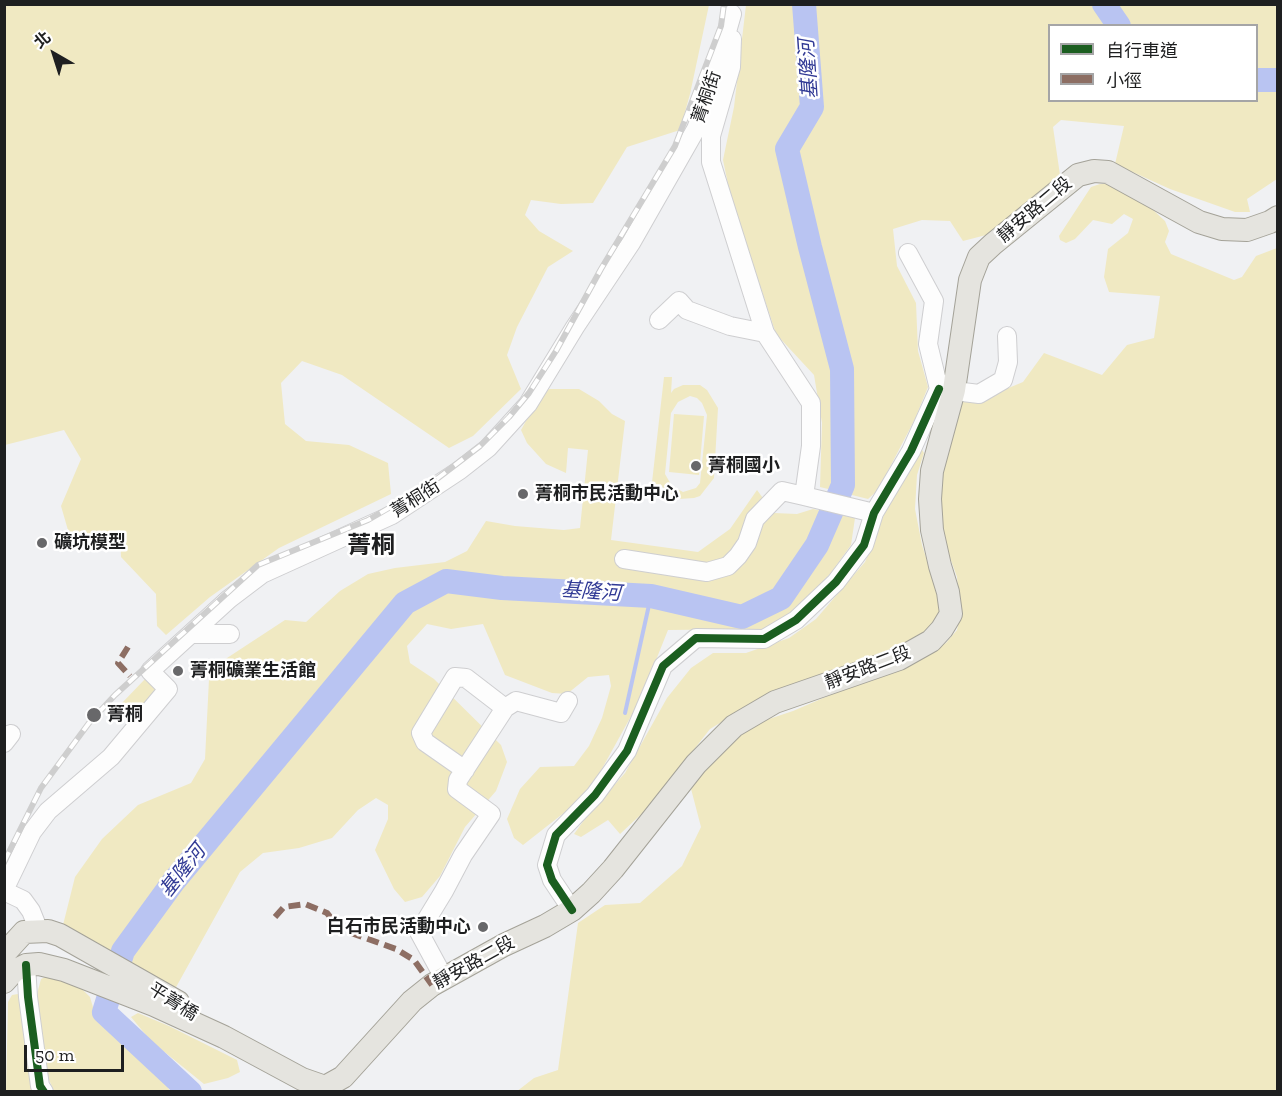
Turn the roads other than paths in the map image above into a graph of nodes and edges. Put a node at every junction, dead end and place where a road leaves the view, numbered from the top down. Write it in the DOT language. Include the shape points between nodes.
graph roads {
  1 [pos="733,9"];
  2 [pos="1278,217"];
  3 [pos="908,254"];
  4 [pos="659,320"];
  5 [pos="765,333"];
  6 [pos="1007,336"];
  7 [pos="946,389"];
  8 [pos="809,497"];
  9 [pos="867,511"];
  10 [pos="624,560"];
  11 [pos="191,634"];
  12 [pos="230,634"];
  13 [pos="568,701"];
  14 [pos="506,708"];
  15 [pos="465,770"];
  16 [pos="572,910"];
  17 [pos="39,932"];
  18 [pos="4,954"];
  19 [pos="33,965"];
  20 [pos="444,978"];
  21 [pos="4,982"];
  22 [pos="224,1037"];
  23 [pos="324,1089"];
  24 [pos="44,1092"];
  1 -- 5 [label="street, 菁桐街" via="731,67 711,136 711,162"];
  1 -- 11 [label="street, 菁桐街" via="696,129 631,243 528,404 488,448 460,470 392,515 262,574"];
  2 -- 7 [label="main road, 靜安路二段" via="1247,230 1222,230 1199,222 1108,172 1078,175 979,257 970,280"];
  3 -- 7 [label="street" via="934,301 928,344"];
  4 -- 5 [label="street" via="679,301 687,310 730,326"];
  5 -- 8 [label="street, 菁桐街" via="811,403"];
  6 -- 7 [label="street" via="1008,362 1003,380 979,394"];
  7 -- 9 [label="street" via="911,451"];
  7 -- 16 [label="main road, 靜安路二段" via="930,499 932,530 951,614 942,629 931,641 899,659 775,702 734,726 696,764 613,869"];
  8 -- 9 [label="street"];
  8 -- 10 [label="street" via="782,491 755,519 747,543 728,566 707,572"];
  9 -- 16 [label="street" via="864,545 836,582 796,620 764,639 696,638 663,666 627,751 595,795 556,835 547,866"];
  11 -- 12 [label="street"];
  11 -- 17 [label="street, 菁桐街" via="150,671 168,689 111,757 65,794 32,832 6,892 23,900"];
  13 -- 14 [label="street" via="561,713 516,700"];
  14 -- 15 [label="street"];
  14 -- 15 [label="street" via="466,678 455,677 421,733 425,742"];
  15 -- 20 [label="street" via="457,789 491,814 418,932"];
  16 -- 20 [label="main road, 靜安路二段"];
  17 -- 18 [label="main road" via="24,932"];
  17 -- 22 [label="main road, 平菁橋" via="60,934 188,1008"];
  19 -- 21 [label="main road" via="14,970"];
  19 -- 22 [label="main road, 平菁橋" via="74,974"];
  19 -- 24 [label="street" via="28,997"];
  20 -- 23 [label="main road, 靜安路二段" via="412,1001 343,1077"];
  22 -- 23 [label="main road, 靜安路二段"];
}
